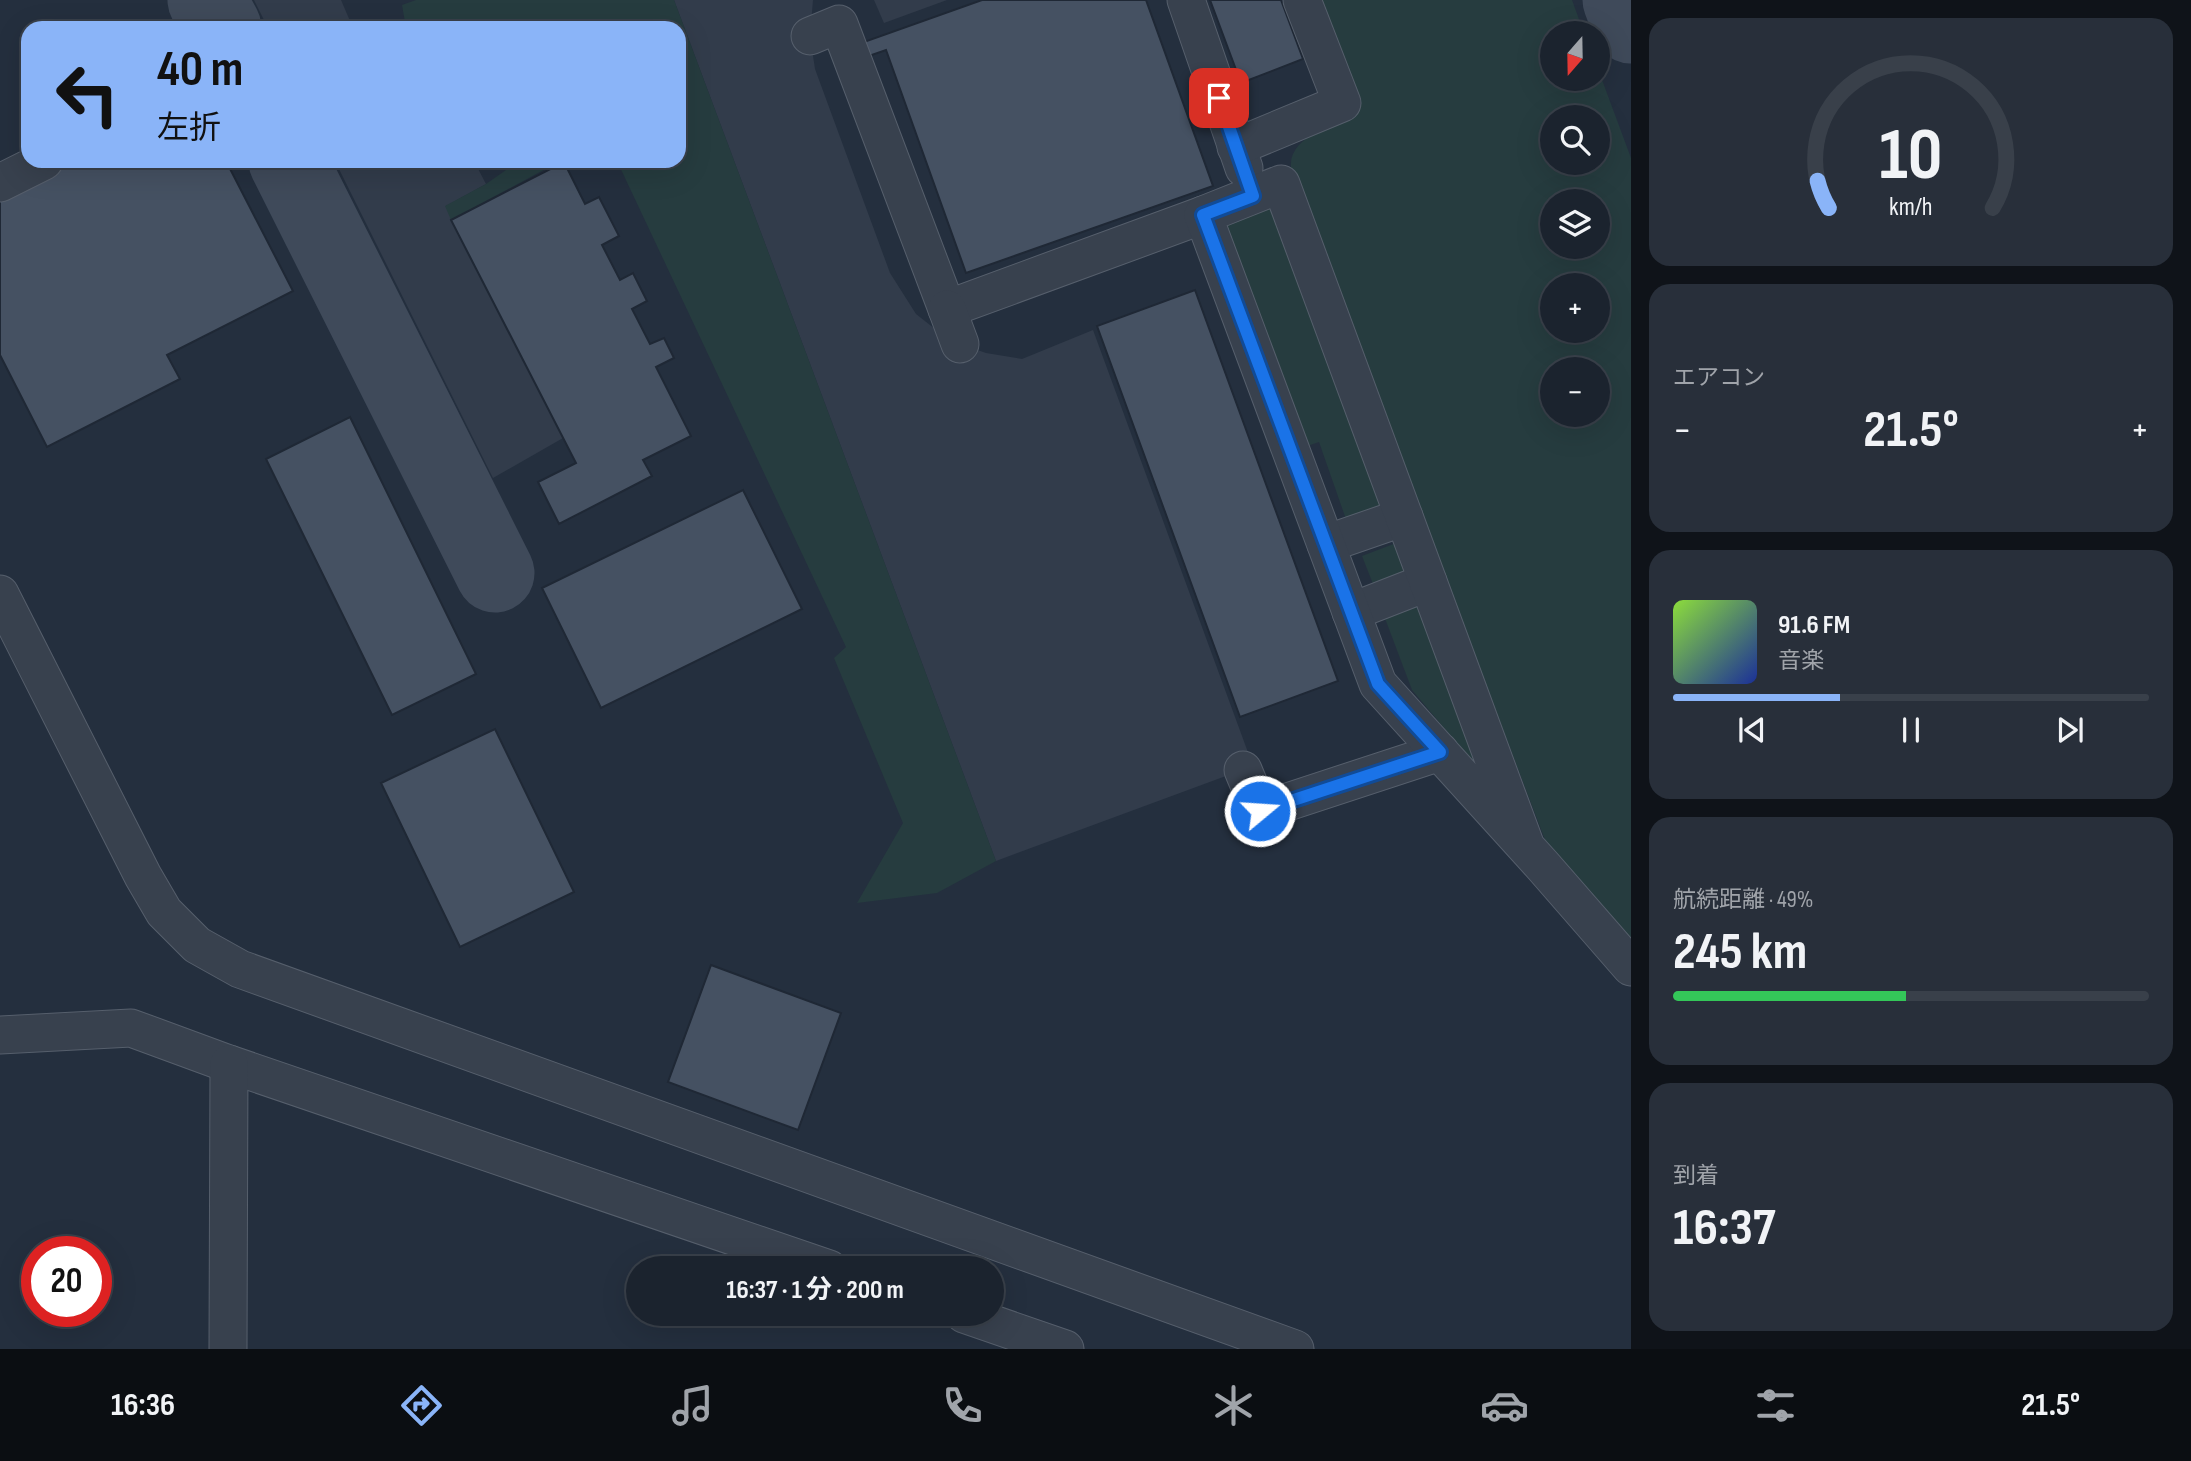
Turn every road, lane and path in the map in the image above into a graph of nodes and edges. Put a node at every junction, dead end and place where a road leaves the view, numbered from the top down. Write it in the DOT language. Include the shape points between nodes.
graph roads {
  1 [pos="1186,0"];
  2 [pos="1302,0"];
  3 [pos="810,36"];
  4 [pos="1236,147"];
  5 [pos="30,168"];
  6 [pos="0,183"];
  7 [pos="1253,196"];
  8 [pos="1203,215"];
  9 [pos="947,309"];
  10 [pos="960,344"];
  11 [pos="1404,517"];
  12 [pos="1326,544"];
  13 [pos="1428,582"];
  14 [pos="0,594"];
  15 [pos="1351,612"];
  16 [pos="1440,752"];
  17 [pos="1243,770"];
  18 [pos="1526,847"];
  19 [pos="1631,967"];
  20 [pos="0,1035"];
  21 [pos="229,1064"];
  22 [pos="791,1256"];
  23 [pos="999,1326"];
  24 [pos="228,1349"];
  25 [pos="1065,1349"];
  26 [pos="1295,1349"];
  1 -- 4 [label="street"];
  2 -- 4 [label="street" via="1342,103"];
  3 -- 9 [label="street" via="839,24"];
  4 -- 7 [label="street"];
  5 -- 6 [label="street"];
  7 -- 8 [label="street"];
  7 -- 11 [label="street" via="1281,184"];
  8 -- 9 [label="street"];
  8 -- 12 [label="street" via="1232,333 1268,434"];
  9 -- 10 [label="street"];
  11 -- 12 [label="street"];
  11 -- 13 [label="street"];
  12 -- 15 [label="street"];
  13 -- 15 [label="street"];
  13 -- 18 [label="street"];
  14 -- 26 [label="street" via="143,876 164,912 197,946 240,969"];
  15 -- 16 [label="street" via="1378,684"];
  16 -- 17 [label="street" via="1260,811"];
  16 -- 18 [label="street"];
  18 -- 19 [label="street"];
  20 -- 21 [label="street" via="131,1028"];
  21 -- 22 [label="street"];
  21 -- 24 [label="street"];
  23 -- 25 [label="street"];
}
